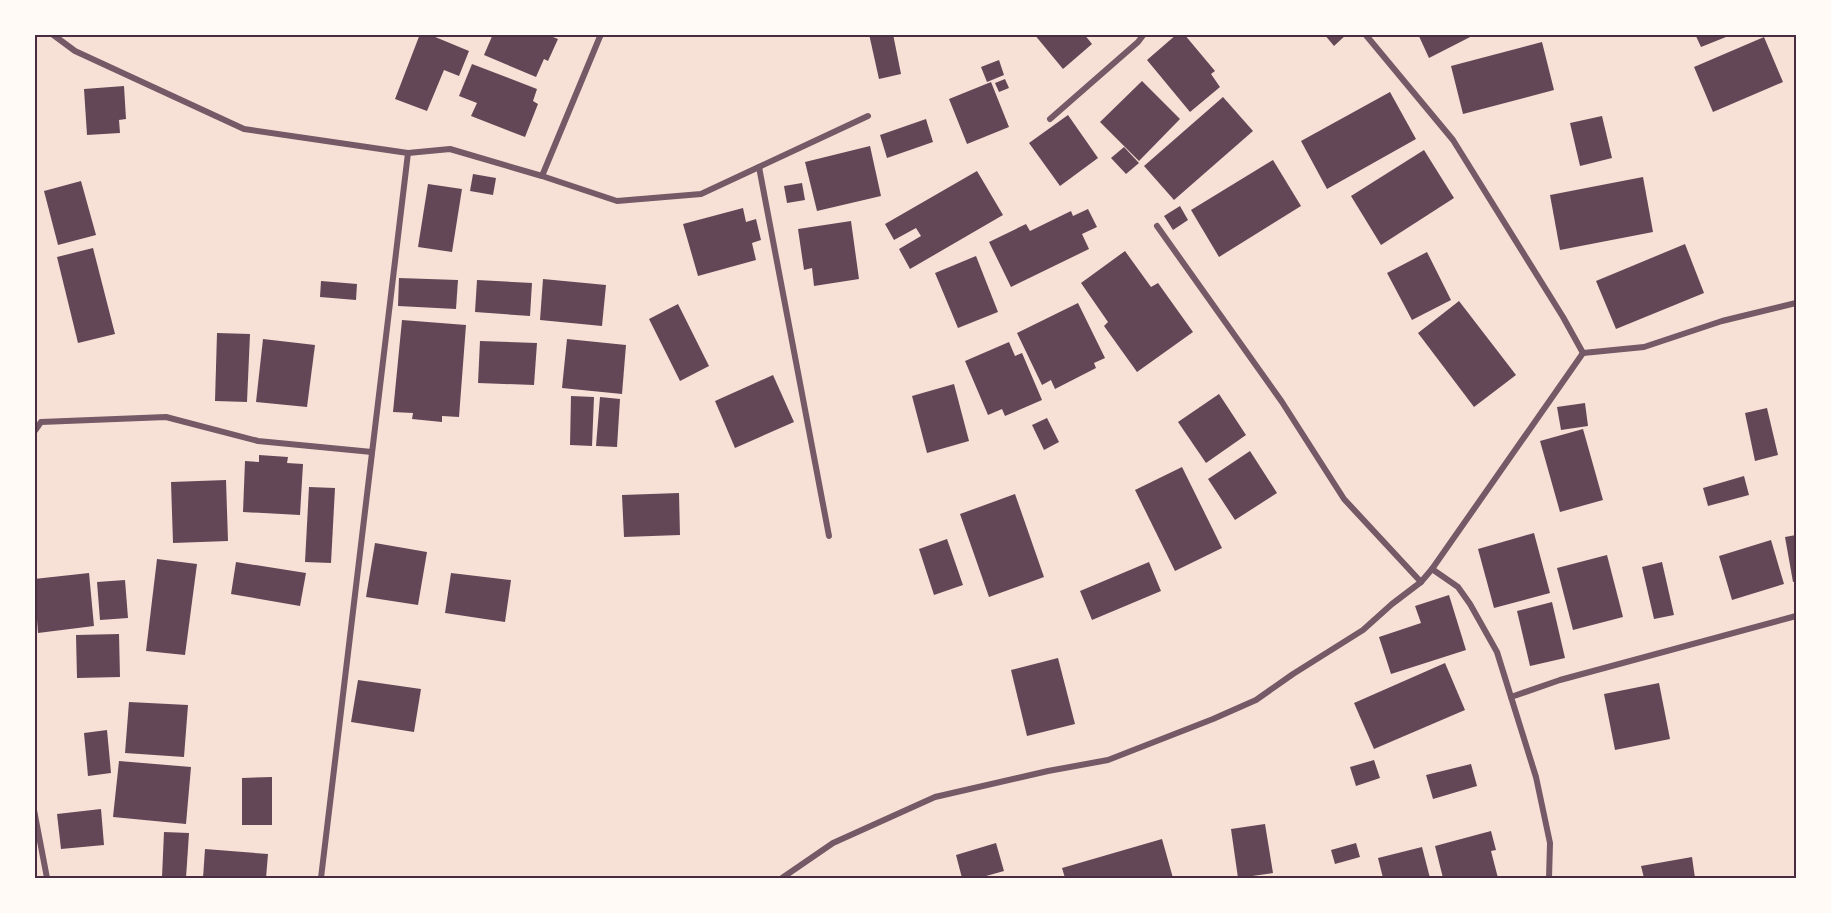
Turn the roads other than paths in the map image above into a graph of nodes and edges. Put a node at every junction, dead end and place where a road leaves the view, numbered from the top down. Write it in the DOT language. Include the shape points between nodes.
graph roads {
  1 [pos="52,34"];
  2 [pos="601,34"];
  3 [pos="1144,34"];
  4 [pos="1365,34"];
  5 [pos="868,116"];
  6 [pos="1050,119"];
  7 [pos="408,153"];
  8 [pos="759,167"];
  9 [pos="542,176"];
  10 [pos="1157,226"];
  11 [pos="1797,303"];
  12 [pos="1583,353"];
  13 [pos="34,432"];
  14 [pos="372,452"];
  15 [pos="829,536"];
  16 [pos="1432,569"];
  17 [pos="1421,582"];
  18 [pos="1797,616"];
  19 [pos="1511,697"];
  20 [pos="34,810"];
  21 [pos="47,879"];
  22 [pos="321,879"];
  23 [pos="782,879"];
  24 [pos="1550,879"];
  1 -- 7 [label="street" via="75,51 244,129"];
  2 -- 9 [label="street"];
  3 -- 6 [label="street"];
  4 -- 12 [label="street" via="1453,140"];
  5 -- 8 [label="street"];
  7 -- 9 [label="street" via="450,149"];
  7 -- 14 [label="street"];
  8 -- 9 [label="street" via="701,194 617,201"];
  8 -- 15 [label="street"];
  10 -- 17 [label="street" via="1282,402 1344,499"];
  11 -- 12 [label="street" via="1722,321 1644,347"];
  12 -- 16 [label="street"];
  13 -- 14 [label="street" via="41,422 166,417 258,441"];
  14 -- 22 [label="street"];
  16 -- 17 [label="street"];
  16 -- 19 [label="street" via="1458,588 1470,604 1497,652"];
  17 -- 23 [label="street" via="1363,630 1256,700 1108,760 935,797 833,843"];
  18 -- 19 [label="street" via="1560,680"];
  19 -- 24 [label="street" via="1539,788 1550,843"];
  20 -- 21 [label="street"];
}
